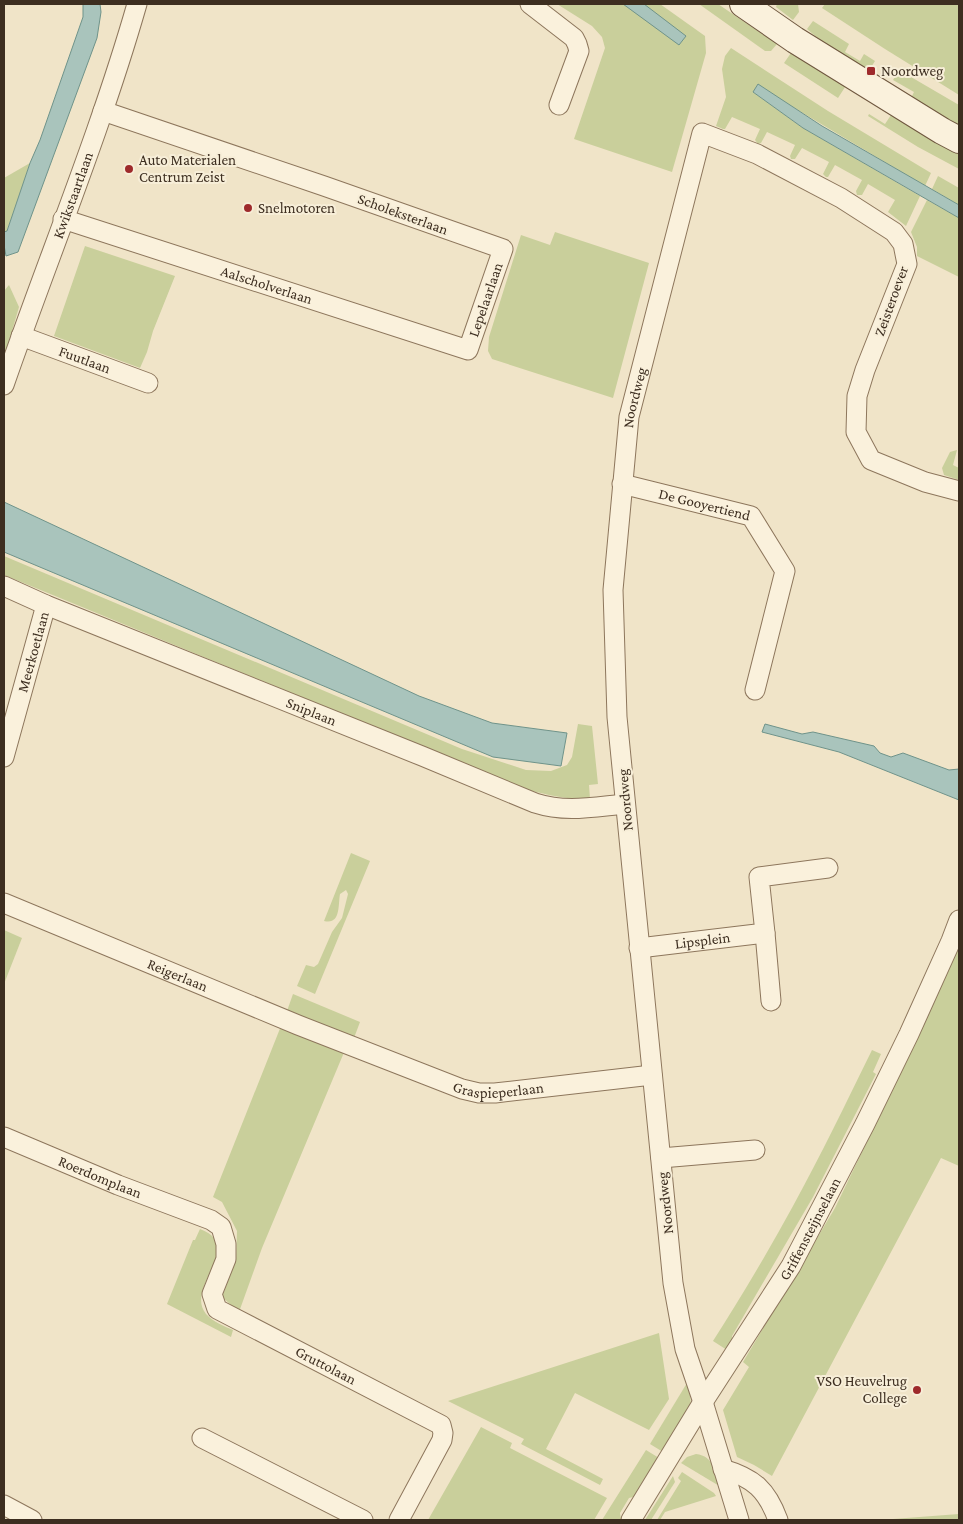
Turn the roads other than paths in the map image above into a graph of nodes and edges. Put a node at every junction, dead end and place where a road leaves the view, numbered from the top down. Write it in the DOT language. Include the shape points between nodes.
graph roads {
  1 [pos="136,4"];
  2 [pos="530,4"];
  3 [pos="744,4"];
  4 [pos="559,105"];
  5 [pos="103,111"];
  6 [pos="702,133"];
  7 [pos="959,140"];
  8 [pos="63,219"];
  9 [pos="503,250"];
  10 [pos="21,336"];
  11 [pos="468,350"];
  12 [pos="148,383"];
  13 [pos="4,385"];
  14 [pos="622,484"];
  15 [pos="959,491"];
  16 [pos="4,586"];
  17 [pos="46,605"];
  18 [pos="755,690"];
  19 [pos="4,757"];
  20 [pos="625,804"];
  21 [pos="828,868"];
  22 [pos="4,903"];
  23 [pos="959,920"];
  24 [pos="765,933"];
  25 [pos="639,948"];
  26 [pos="771,1001"];
  27 [pos="352,1046"];
  28 [pos="652,1075"];
  29 [pos="4,1137"];
  30 [pos="756,1150"];
  31 [pos="661,1158"];
  32 [pos="197,1215"];
  33 [pos="703,1402"];
  34 [pos="202,1438"];
  35 [pos="723,1469"];
  36 [pos="4,1505"];
  37 [pos="32,1520"];
  38 [pos="363,1520"];
  39 [pos="398,1520"];
  40 [pos="631,1520"];
  41 [pos="739,1520"];
  42 [pos="778,1520"];
  1 -- 5 [label="street, Kwikstaartlaan"];
  2 -- 4 [label="street" via="574,38 577,44 579,51"];
  3 -- 7 [label="street" via="795,40"];
  5 -- 8 [label="street, Kwikstaartlaan"];
  5 -- 9 [label="street, Scholeksterlaan"];
  6 -- 14 [label="street, Noordweg" via="629,417"];
  6 -- 15 [label="street, Zeisteroever" via="757,154 841,198 894,232 903,244 907,264 857,396 856,432 871,460 925,482"];
  8 -- 10 [label="street, Kwikstaartlaan"];
  8 -- 11 [label="street, Aalscholverlaan"];
  9 -- 11 [label="street, Lepelaarlaan"];
  10 -- 12 [label="street, Fuutlaan"];
  10 -- 13 [label="street, Kwikstaartlaan"];
  14 -- 18 [label="street, De Gooyertiend" via="751,516 785,571"];
  14 -- 20 [label="street, Noordweg" via="613,590 617,717"];
  16 -- 17 [label="street, Sniplaan"];
  17 -- 19 [label="street, Meerkoetlaan"];
  17 -- 20 [label="street, Sniplaan" via="535,804 567,810"];
  20 -- 25 [label="street, Noordweg"];
  21 -- 24 [label="street" via="759,877"];
  22 -- 27 [label="street, Reigerlaan"];
  23 -- 33 [label="street, Griffensteijnselaan" via="913,1026 795,1257"];
  24 -- 25 [label="street, Lipsplein"];
  24 -- 26 [label="street"];
  25 -- 28 [label="street, Noordweg"];
  27 -- 28 [label="street, Graspieperlaan" via="462,1090 478,1093"];
  28 -- 31 [label="street, Noordweg"];
  29 -- 32 [label="street, Roerdomplaan"];
  30 -- 31 [label="street"];
  31 -- 33 [label="street, Noordweg" via="673,1283 685,1349"];
  32 -- 39 [label="street, Gruttolaan" via="221,1227 226,1244 226,1259 212,1294 217,1309 441,1425 442,1440"];
  33 -- 35 [label="street, Noordweg"];
  33 -- 40 [label="street, Griffensteijnselaan"];
  34 -- 38 [label="street"];
  35 -- 41 [label="street, Noordweg"];
  35 -- 42 [label="street" via="740,1474 761,1488 772,1503"];
  36 -- 37 [label="street"];
}
